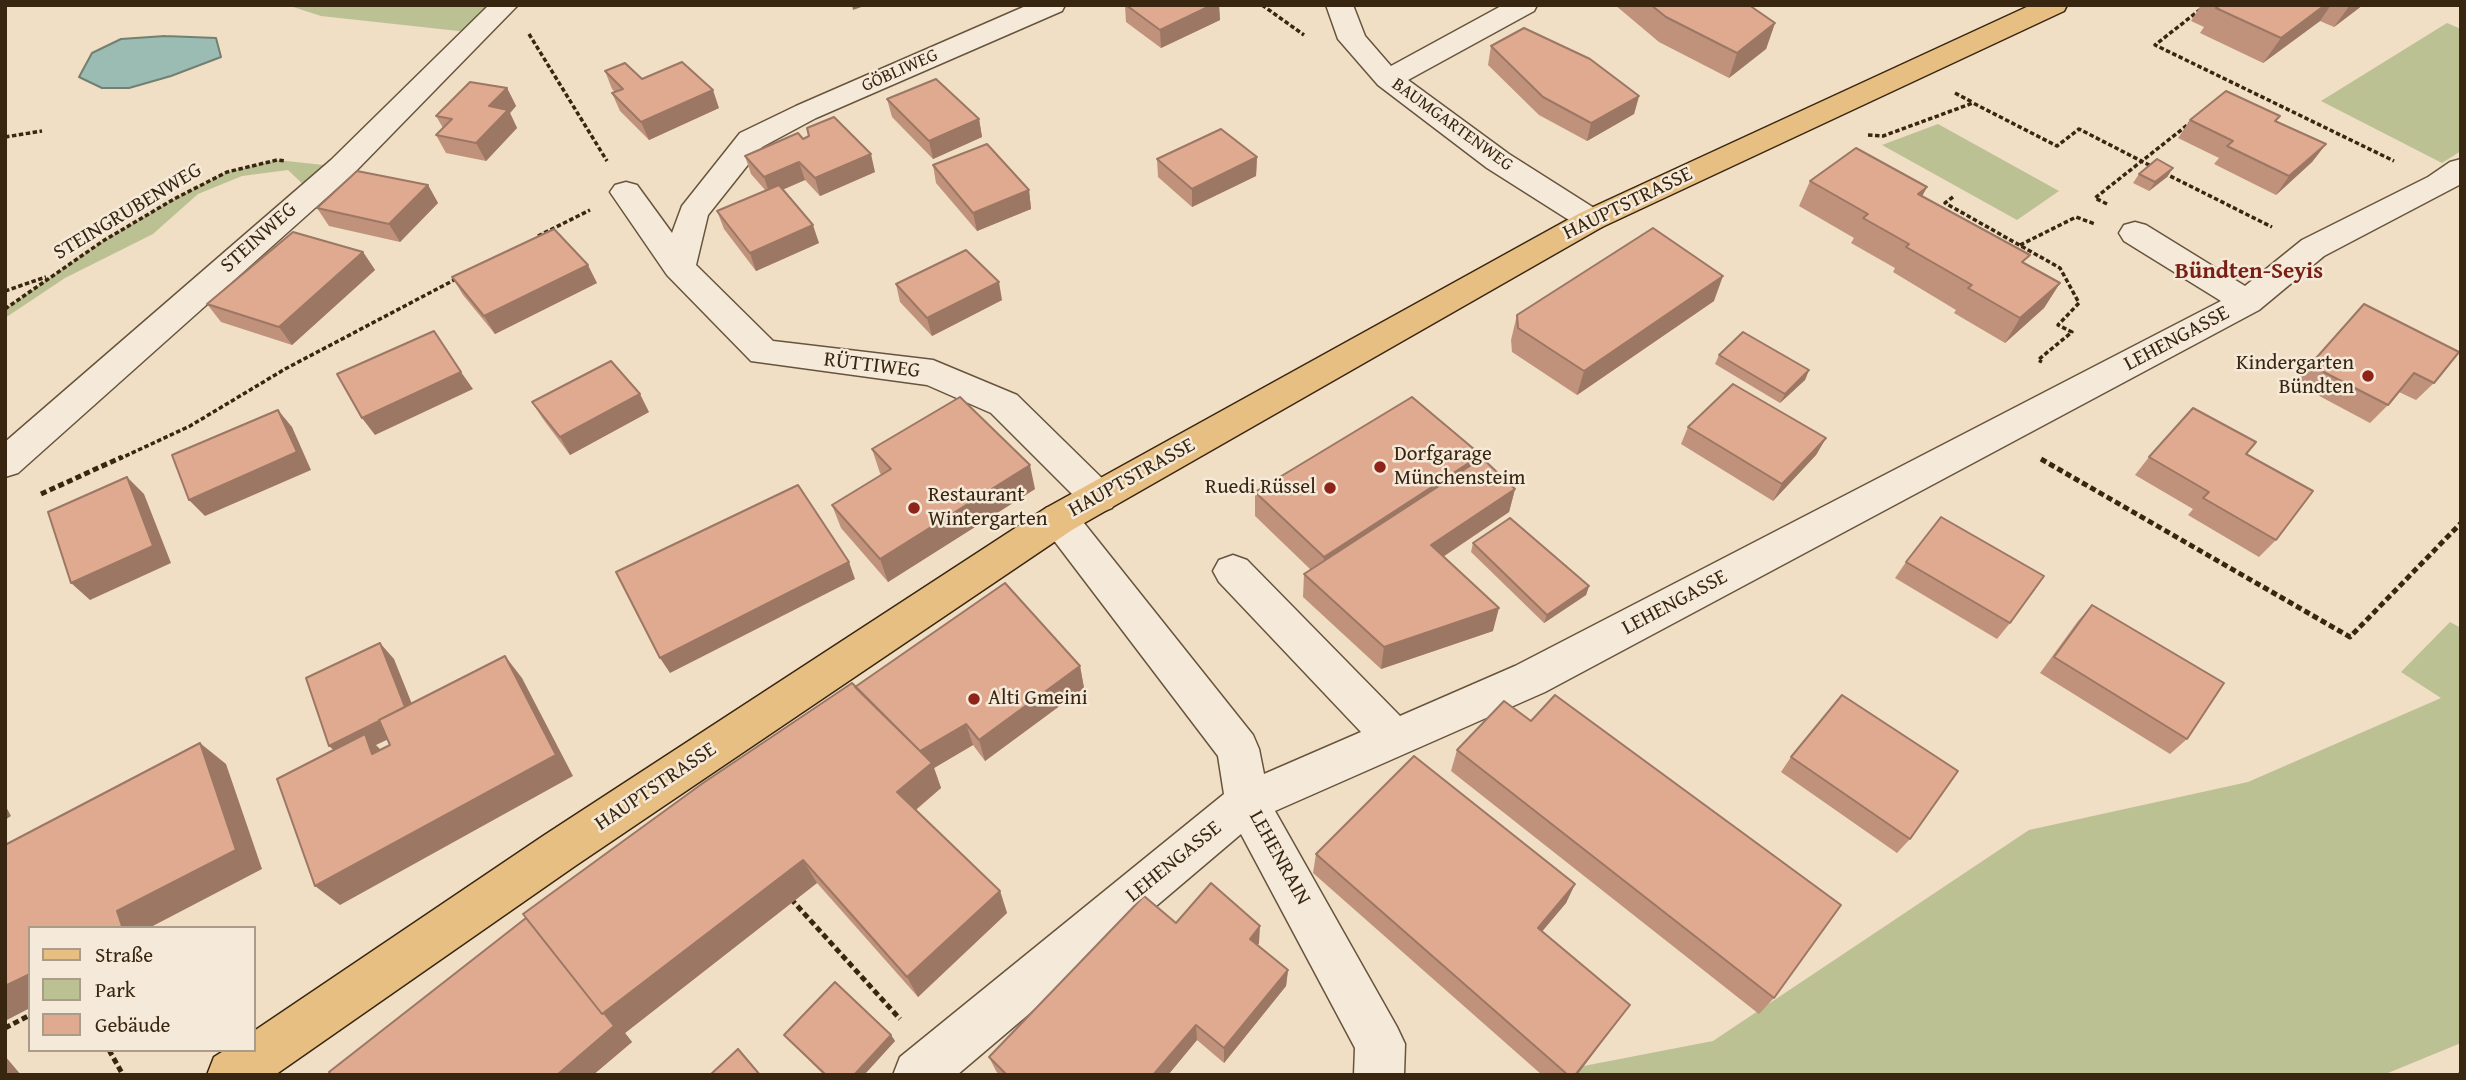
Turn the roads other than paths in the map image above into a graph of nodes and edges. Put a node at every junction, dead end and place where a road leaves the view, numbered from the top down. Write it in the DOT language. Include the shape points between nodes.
graph roads {
  1 [pos="1052,5"];
  2 [pos="1339,5"];
  3 [pos="1524,5"];
  4 [pos="2054,5"];
  5 [pos="515,17"];
  6 [pos="1388,79"];
  7 [pos="2450,176"];
  8 [pos="626,191"];
  9 [pos="1591,220"];
  10 [pos="2135,233"];
  11 [pos="679,267"];
  12 [pos="2247,302"];
  13 [pos="5,463"];
  14 [pos="1099,498"];
  15 [pos="1059,519"];
  16 [pos="1233,571"];
  17 [pos="1394,738"];
  18 [pos="1247,802"];
  19 [pos="927,1067"];
  20 [pos="232,1075"];
  21 [pos="1379,1075"];
  1 -- 11 [label="street, GÖBLIWEG" via="751,140 693,213"];
  2 -- 6 [label="street, BAUMGARTENWEG" via="1352,39"];
  3 -- 6 [label="street"];
  4 -- 9 [label="main road, HAUPTSTRASSE"];
  5 -- 13 [label="street, STEINWEG"];
  6 -- 9 [label="street, BAUMGARTENWEG" via="1498,160"];
  7 -- 12 [label="street, LEHENGASSE" via="2313,248"];
  8 -- 11 [label="street, RÜTTIWEG"];
  9 -- 14 [label="main road, HAUPTSTRASSE"];
  10 -- 12 [label="street"];
  11 -- 14 [label="street, RÜTTIWEG" via="764,352 933,373 1004,404"];
  12 -- 17 [label="street, LEHENGASSE" via="1530,679"];
  14 -- 15 [label="main road, HAUPTSTRASSE"];
  15 -- 18 [label="street, LEHENRAIN" via="1238,748"];
  15 -- 20 [label="main road, HAUPTSTRASSE"];
  16 -- 17 [label="street"];
  17 -- 18 [label="street, LEHENGASSE"];
  18 -- 19 [label="street, LEHENGASSE"];
  18 -- 21 [label="street, LEHENRAIN" via="1380,1044"];
}
